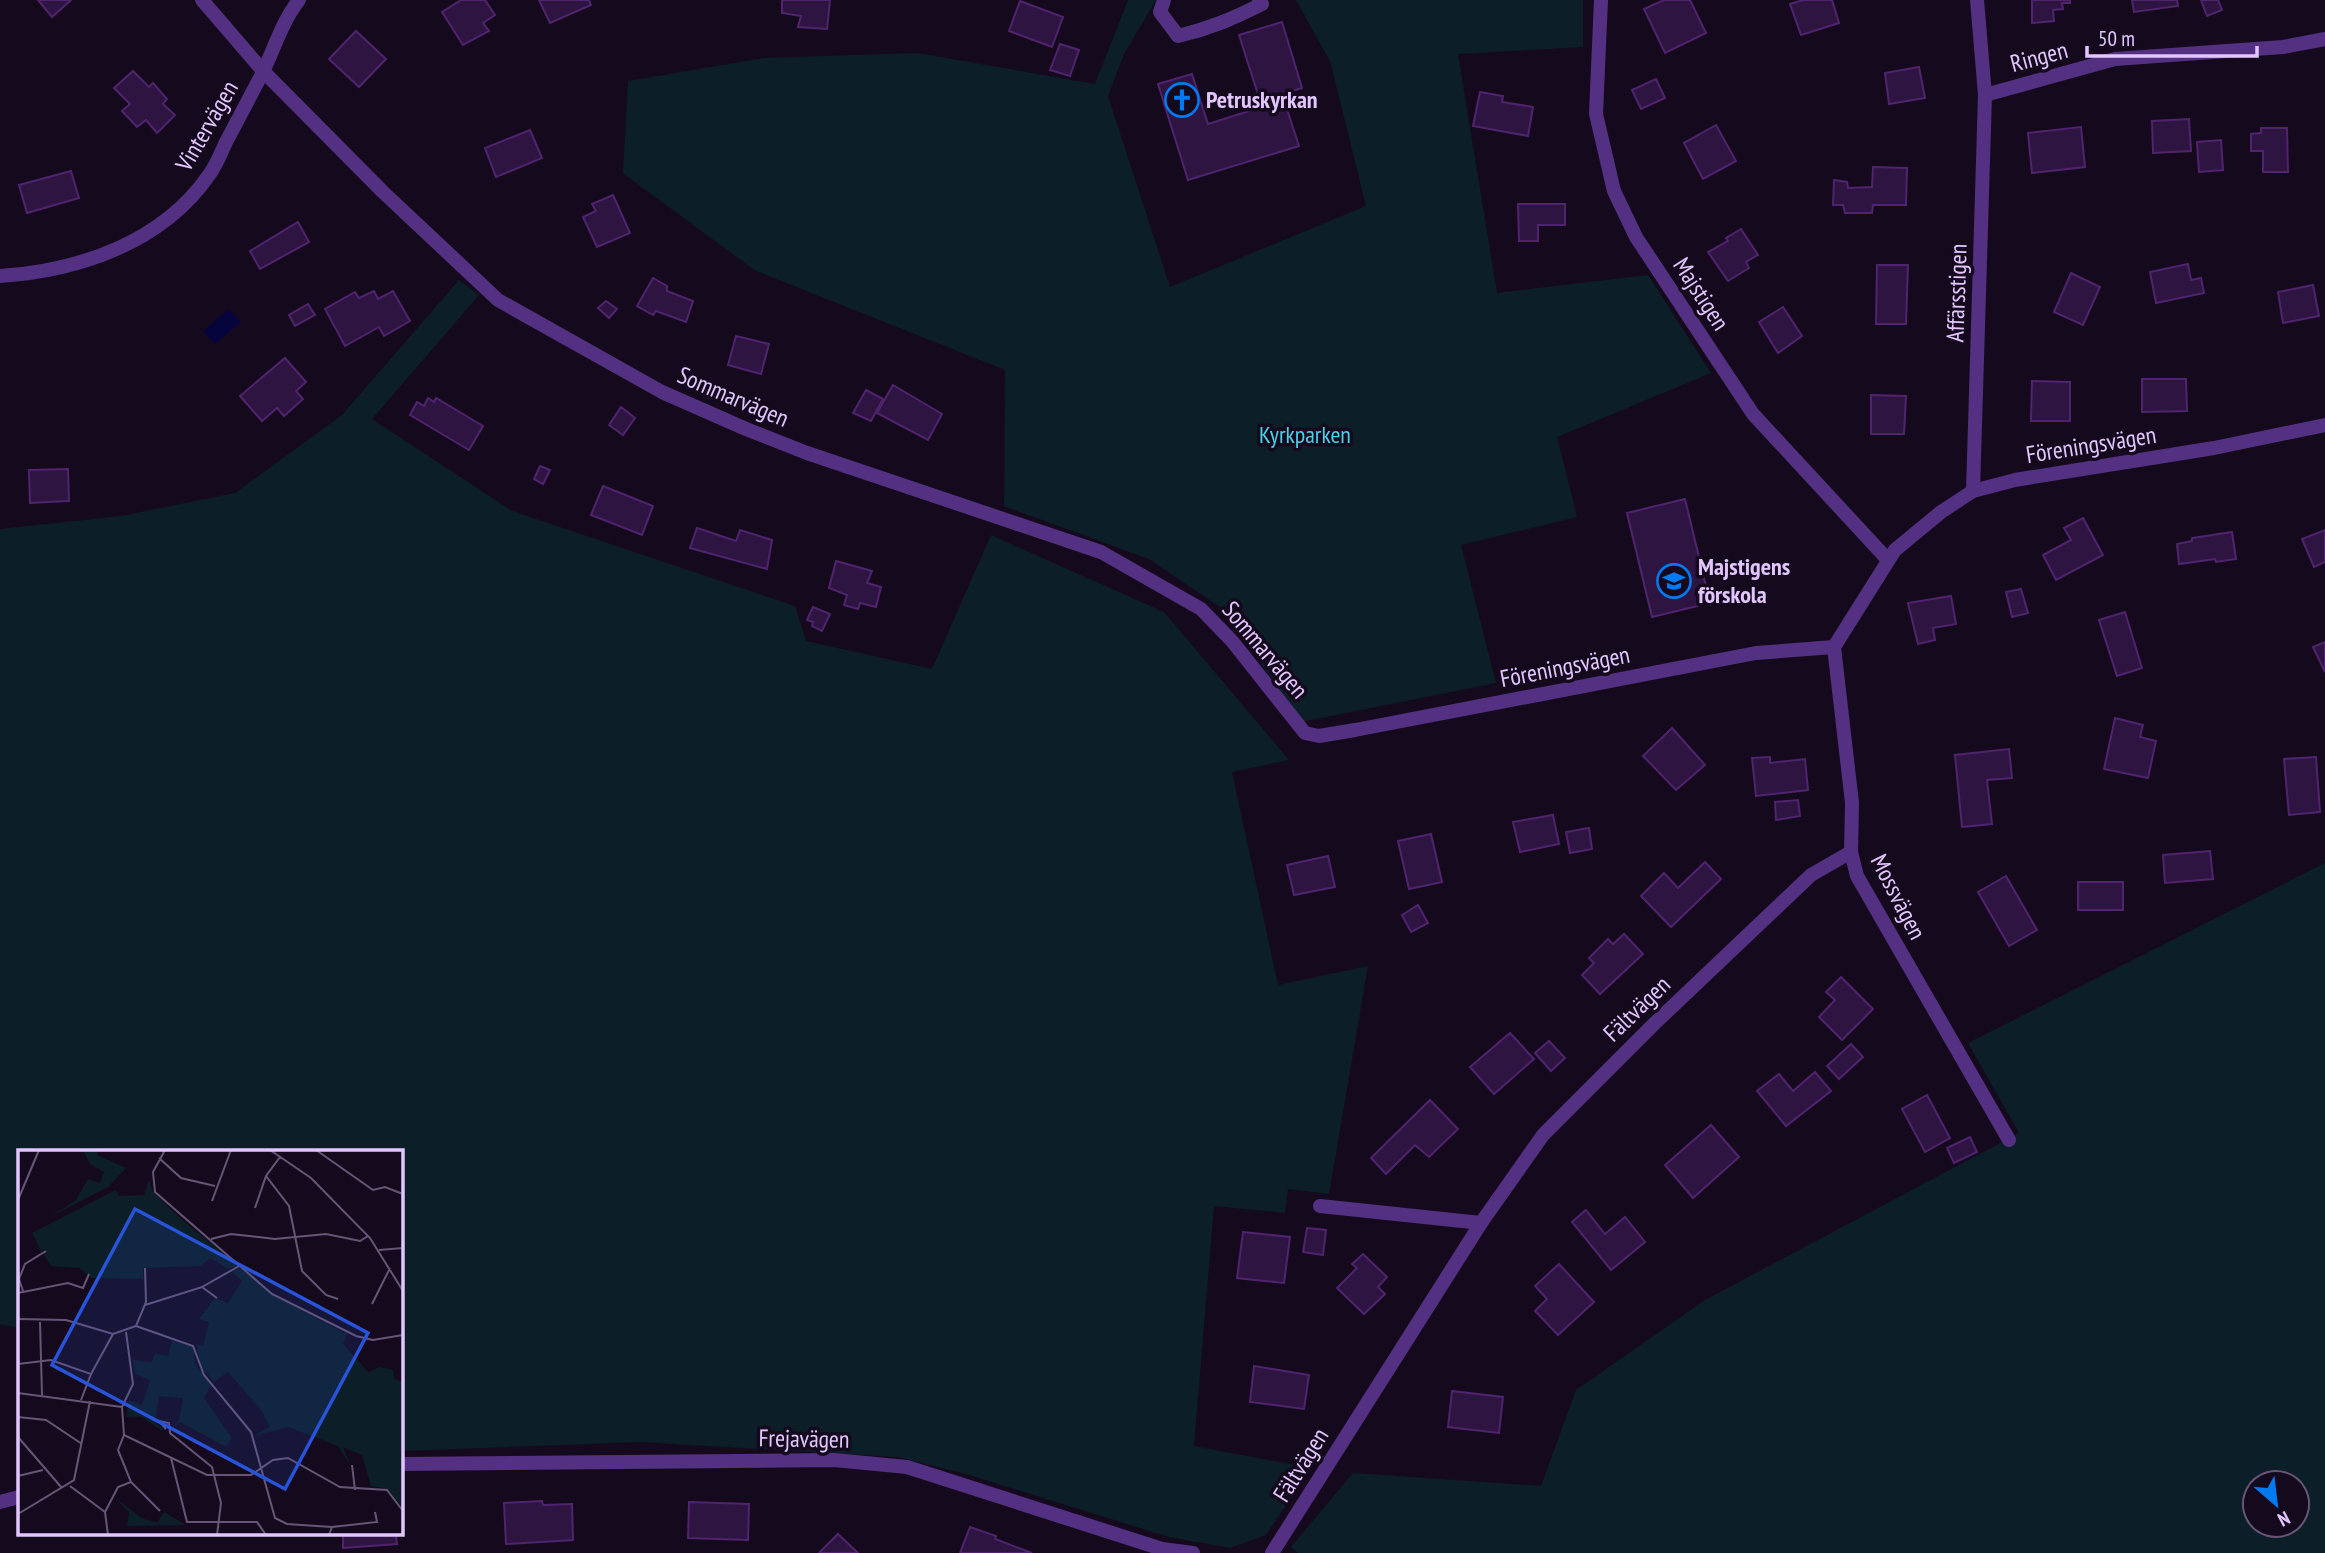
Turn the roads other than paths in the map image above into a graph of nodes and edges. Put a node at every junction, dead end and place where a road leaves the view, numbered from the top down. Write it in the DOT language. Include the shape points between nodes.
graph roads {
  1 [pos="202,0"];
  2 [pos="299,0"];
  3 [pos="1164,0"];
  4 [pos="1259,0"];
  5 [pos="1601,0"];
  6 [pos="1977,0"];
  7 [pos="2325,39"];
  8 [pos="263,71"];
  9 [pos="1985,95"];
  10 [pos="0,276"];
  11 [pos="2325,425"];
  12 [pos="1973,491"];
  13 [pos="1888,560"];
  14 [pos="1835,647"];
  15 [pos="1305,733"];
  16 [pos="1851,852"];
  17 [pos="2009,1140"];
  18 [pos="1320,1206"];
  19 [pos="1481,1223"];
  20 [pos="402,1464"];
  21 [pos="18,1497"];
  22 [pos="0,1502"];
  23 [pos="1193,1553"];
  24 [pos="1272,1553"];
  1 -- 8 [label="street, Sommarvägen"];
  2 -- 8 [label="street, Vintervägen"];
  3 -- 4 [label="street" via="1160,12 1178,36 1231,20 1262,4"];
  5 -- 13 [label="street, Majstigen" via="1596,114 1614,191 1636,237 1753,414"];
  6 -- 9 [label="street, Ringen"];
  7 -- 9 [label="street, Ringen" via="2283,47 2115,59"];
  8 -- 10 [label="street, Vintervägen" via="209,175 172,215 103,256 32,274"];
  8 -- 15 [label="street, Sommarvägen" via="498,300 663,392 746,429 1101,552 1201,609"];
  9 -- 12 [label="street, Affärsstigen"];
  11 -- 12 [label="street, Föreningsvägen"];
  12 -- 13 [label="street, Föreningsvägen" via="1909,536"];
  13 -- 14 [label="street, Föreningsvägen"];
  14 -- 15 [label="street, Föreningsvägen" via="1756,653 1355,730 1319,736"];
  14 -- 16 [label="street, Mossvägen" via="1852,803"];
  16 -- 17 [label="street, Mossvägen" via="1857,876"];
  16 -- 19 [label="street, Fältvägen" via="1811,875 1585,1091 1543,1135"];
  18 -- 19 [label="street"];
  19 -- 24 [label="street, Fältvägen"];
  20 -- 23 [label="street, Frejavägen" via="834,1460 907,1467 1162,1549"];
  21 -- 22 [label="street"];
}
